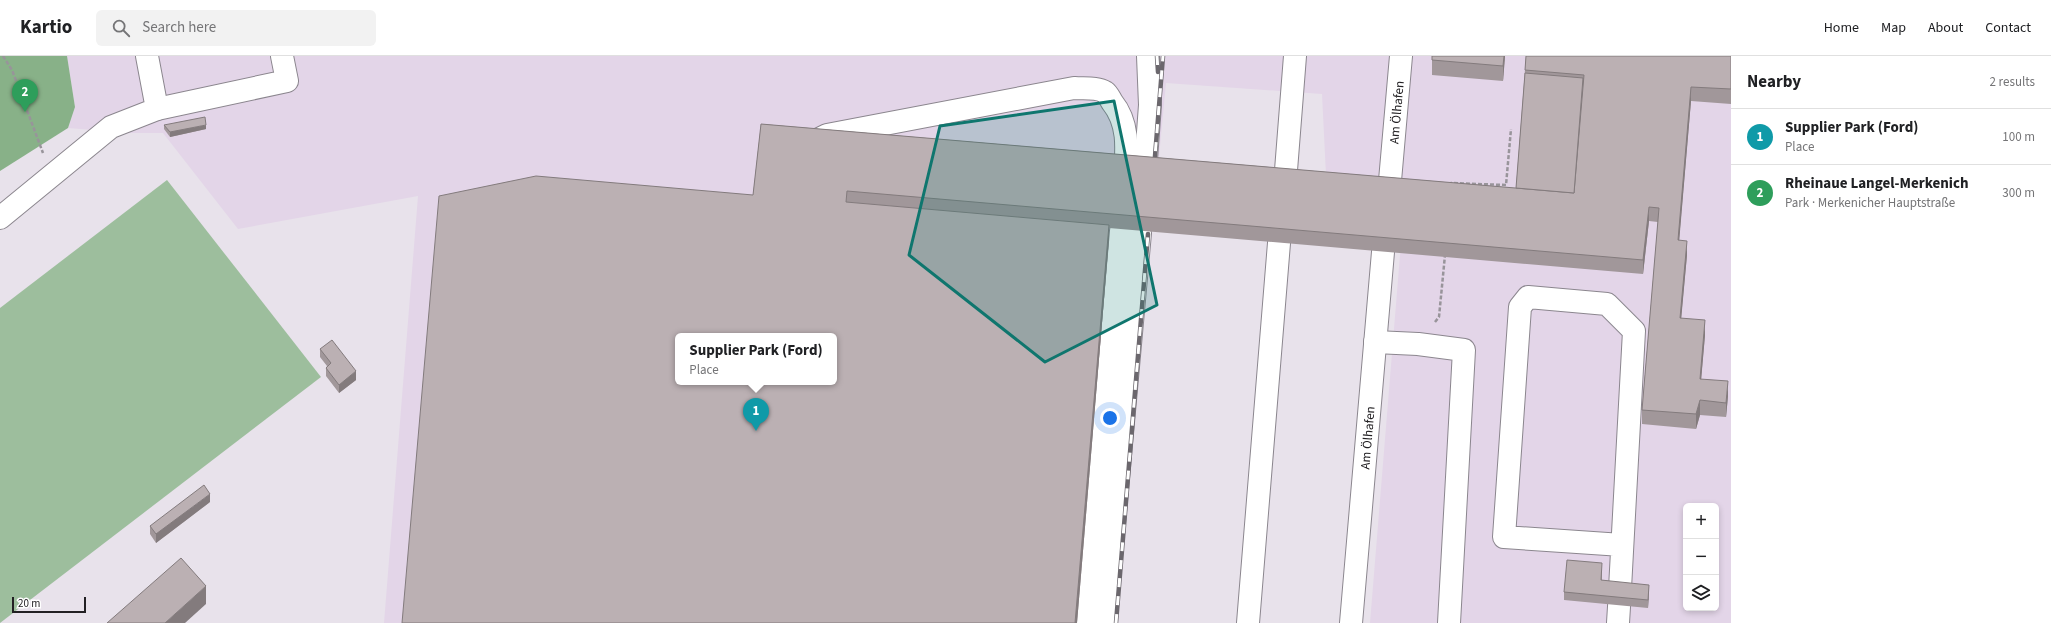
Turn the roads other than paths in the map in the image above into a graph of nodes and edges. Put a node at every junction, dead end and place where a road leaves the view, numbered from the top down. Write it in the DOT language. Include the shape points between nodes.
graph roads {
  1 [pos="147,56"];
  2 [pos="282,56"];
  3 [pos="1148,56"];
  4 [pos="1295,56"];
  5 [pos="1401,56"];
  6 [pos="157,108"];
  7 [pos="816,144"];
  8 [pos="1284,183"];
  9 [pos="1388,192"];
  10 [pos="0,218"];
  11 [pos="1280,243"];
  12 [pos="1383,252"];
  13 [pos="1375,342"];
  14 [pos="1622,545"];
  15 [pos="1087,623"];
  16 [pos="1106,623"];
  17 [pos="1248,623"];
  18 [pos="1351,623"];
  19 [pos="1448,623"];
  20 [pos="1618,623"];
  1 -- 6 [label="street"];
  2 -- 6 [label="street" via="287,81"];
  3 -- 7 [label="street" via="1150,105 1135,173 1124,125 1117,107 1105,92 1094,89 1074,88 827,135 816,141"];
  4 -- 8 [label="street"];
  5 -- 9 [label="street, Am Ölhafen"];
  6 -- 10 [label="street" via="111,127"];
  11 -- 17 [label="street"];
  12 -- 13 [label="street, Am Ölhafen"];
  13 -- 18 [label="street, Am Ölhafen"];
  13 -- 19 [label="street" via="1464,350"];
  14 -- 14 [label="street" via="1634,331 1607,304 1528,298 1520,307 1504,537"];
  14 -- 20 [label="street"];
  15 -- 16 [label="street" via="1130,232"];
}
